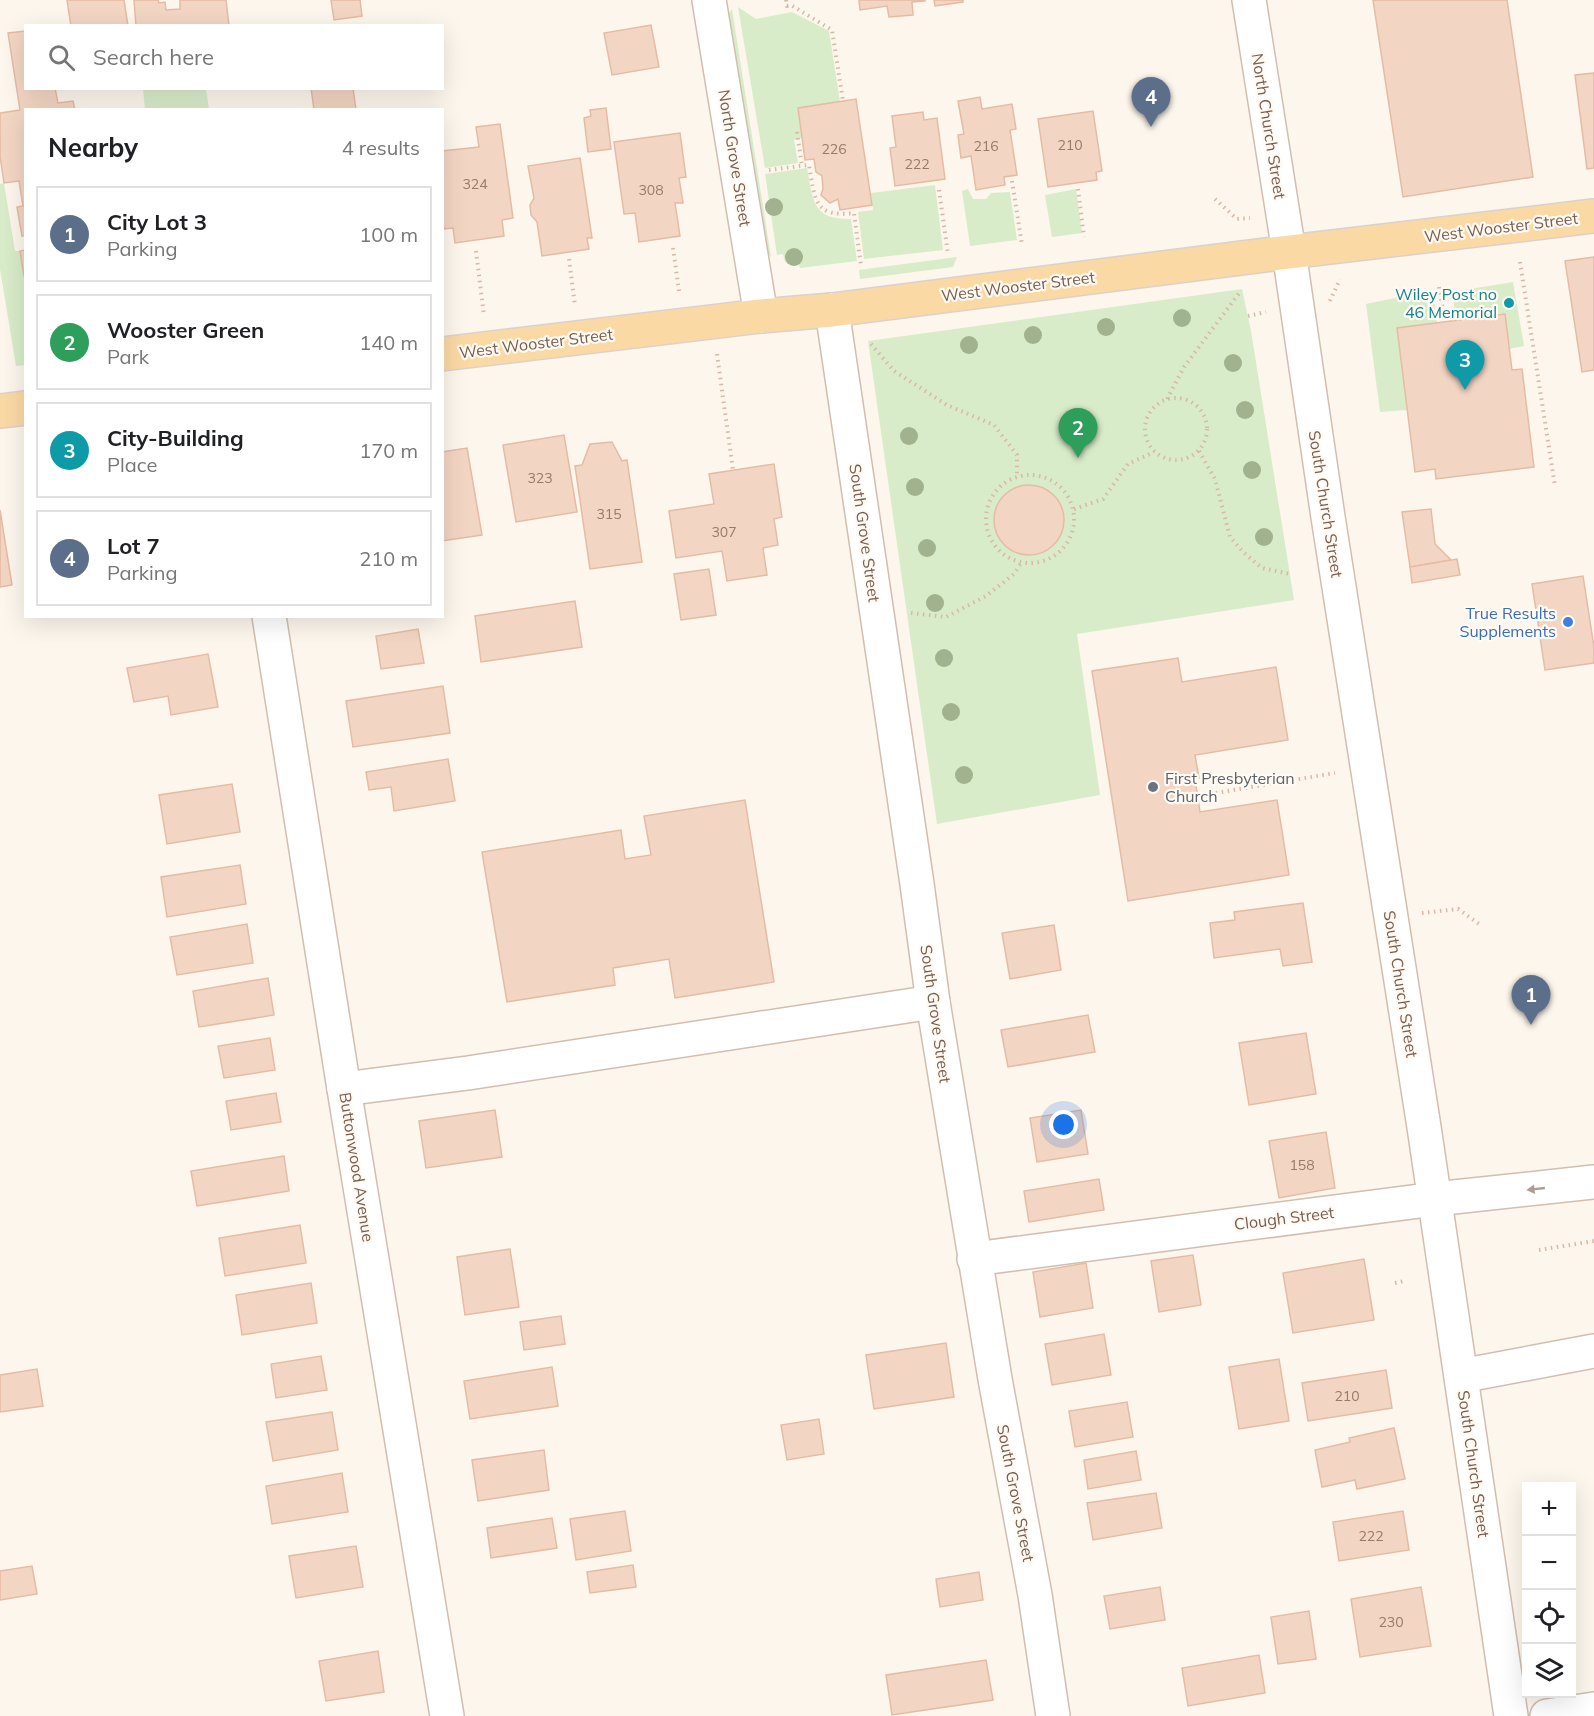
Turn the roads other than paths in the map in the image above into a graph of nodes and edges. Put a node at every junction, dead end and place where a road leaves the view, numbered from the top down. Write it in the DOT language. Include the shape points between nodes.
graph roads {
  1 [pos="709,0"];
  2 [pos="1249,0"];
  3 [pos="1594,216"];
  4 [pos="1290,252"];
  5 [pos="832,310"];
  6 [pos="762,316"];
  7 [pos="444,354"];
  8 [pos="24,408"];
  9 [pos="0,411"];
  10 [pos="269,618"];
  11 [pos="933,1002"];
  12 [pos="344,1089"];
  13 [pos="1594,1182"];
  14 [pos="1435,1198"];
  15 [pos="974,1259"];
  16 [pos="1594,1351"];
  17 [pos="1461,1376"];
  18 [pos="1594,1709"];
  19 [pos="447,1716"];
  20 [pos="1053,1716"];
  21 [pos="1511,1716"];
  22 [pos="1547,1716"];
  1 -- 6 [label="street, North Grove Street"];
  2 -- 4 [label="street, North Church Street"];
  3 -- 4 [label="main road, West Wooster Street"];
  4 -- 5 [label="main road, West Wooster Street"];
  4 -- 14 [label="street, South Church Street"];
  5 -- 6 [label="main road, West Wooster Street"];
  5 -- 11 [label="street, South Grove Street"];
  6 -- 7 [label="main road, West Wooster Street"];
  8 -- 9 [label="main road"];
  10 -- 12 [label="street, Buttonwood Avenue"];
  11 -- 12 [label="street"];
  11 -- 15 [label="street, South Grove Street"];
  12 -- 19 [label="street, Buttonwood Avenue"];
  13 -- 14 [label="street, Clough Street, one-way"];
  14 -- 15 [label="street, Clough Street"];
  14 -- 17 [label="street, South Church Street"];
  15 -- 20 [label="street, South Grove Street"];
  16 -- 17 [label="street"];
  17 -- 21 [label="street, South Church Street"];
  18 -- 22 [label="street"];
}
